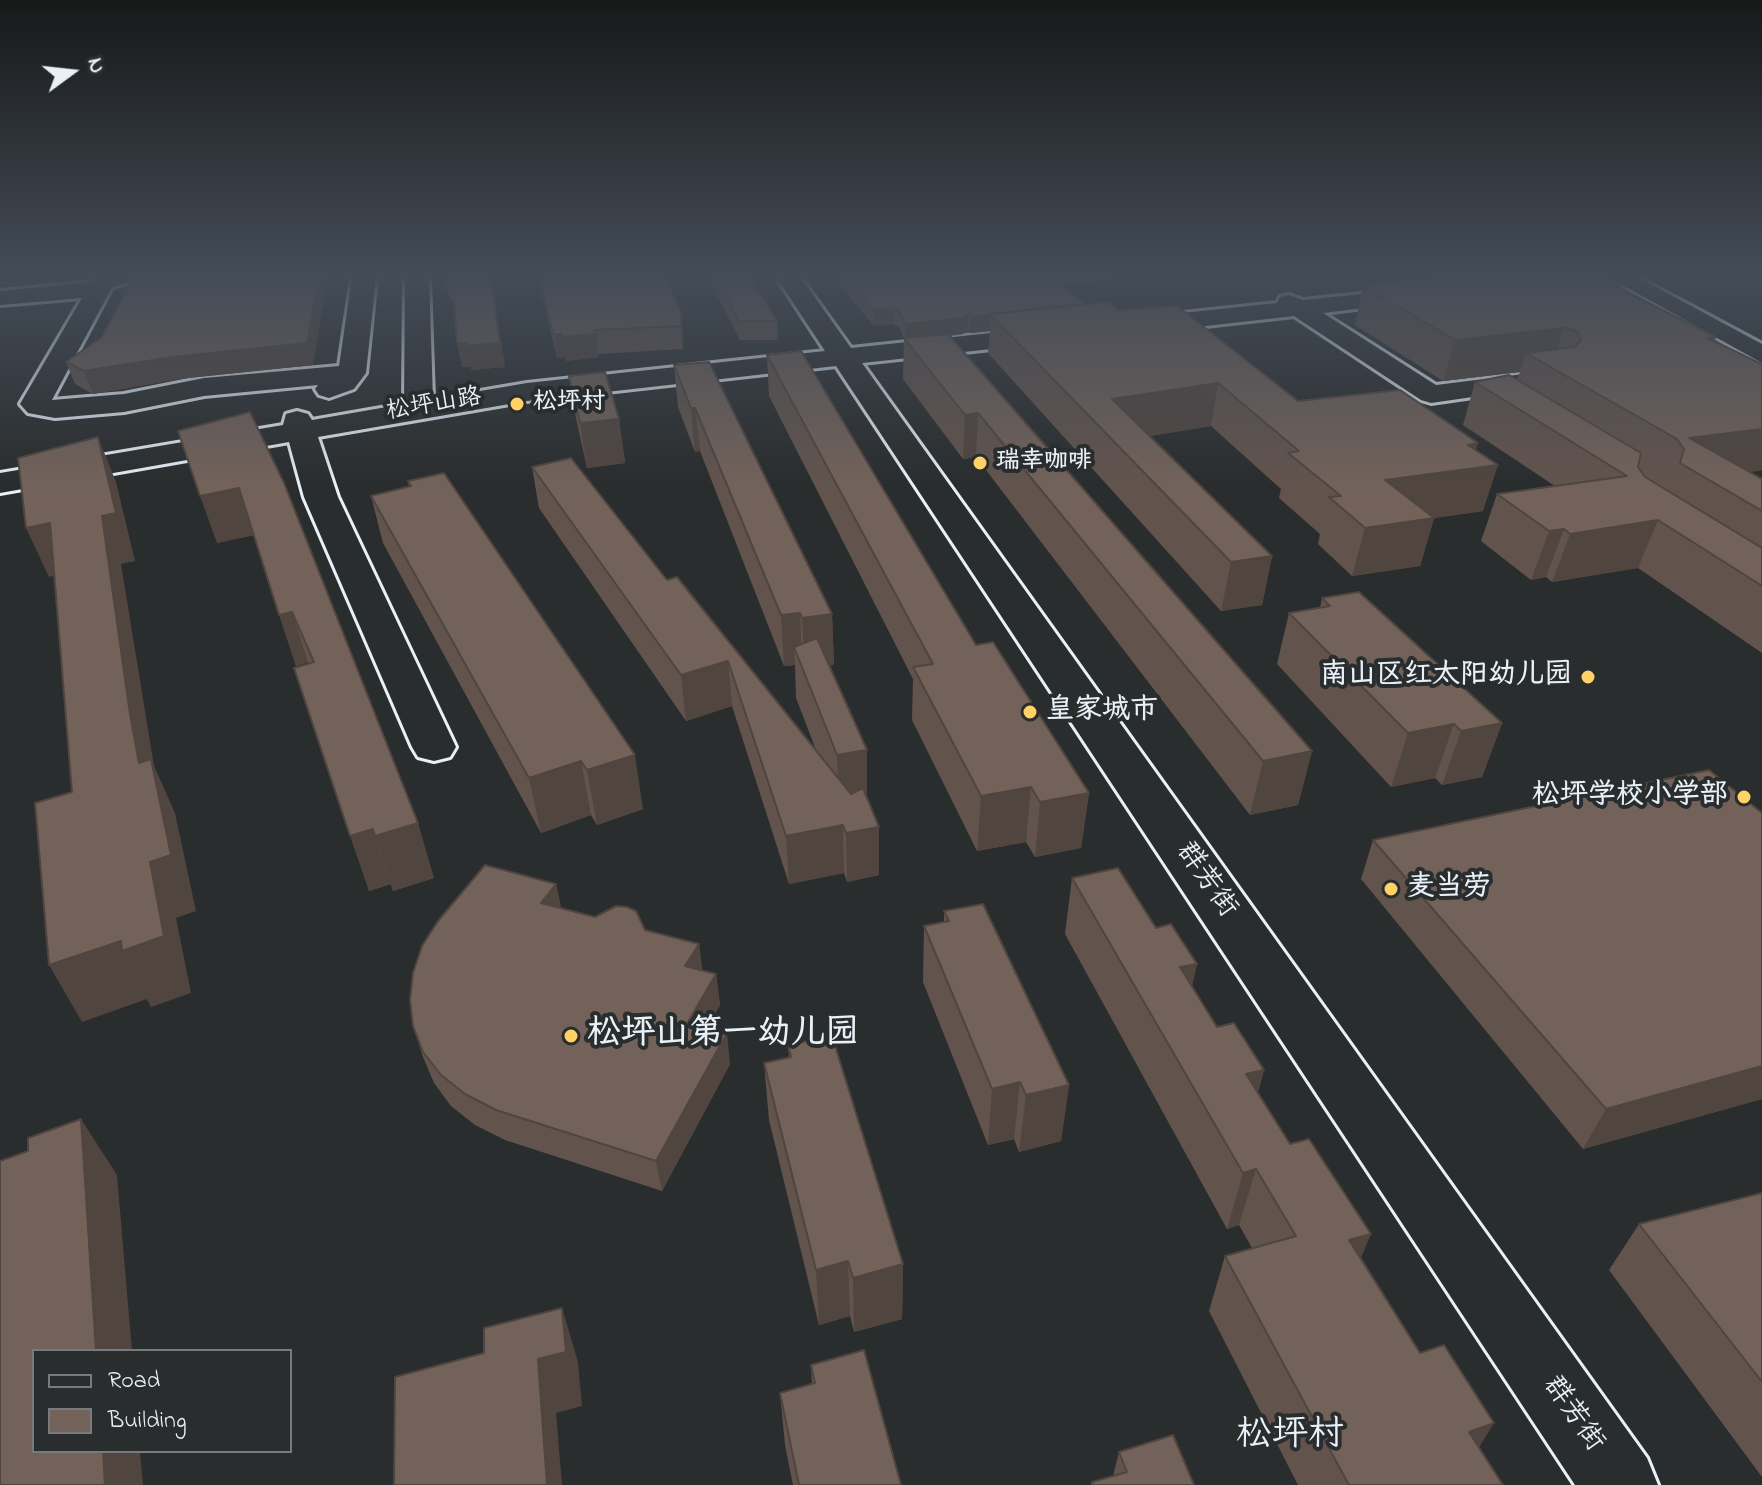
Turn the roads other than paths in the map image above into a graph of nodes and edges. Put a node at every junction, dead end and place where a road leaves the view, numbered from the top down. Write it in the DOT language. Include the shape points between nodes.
graph roads {
  1 [pos="70,347"];
  2 [pos="355,347"];
  3 [pos="418,347"];
  4 [pos="837,347"];
  5 [pos="894,347"];
  6 [pos="1360,347"];
  7 [pos="841,353"];
  8 [pos="352,373"];
  9 [pos="1551,379"];
  10 [pos="1475,388"];
  11 [pos="233,400"];
  12 [pos="419,404"];
  13 [pos="1514,413"];
  14 [pos="299,425"];
  15 [pos="0,471"];
  16 [pos="0,483"];
  17 [pos="434,747"];
  18 [pos="1620,1485"];
  1 -- 8 [label="street" via="35,404 38,407 124,403 195,389"];
  2 -- 8 [label="street"];
  3 -- 12 [label="street"];
  4 -- 7 [label="street, 群芳街"];
  5 -- 7 [label="street, 松坪山路"];
  6 -- 10 [label="street" via="1431,394"];
  7 -- 12 [label="street, 松坪山路"];
  7 -- 18 [label="street, 群芳街"];
  8 -- 11 [label="street" via="344,383 319,391"];
  9 -- 10 [label="street"];
  10 -- 13 [label="street"];
  12 -- 14 [label="street, 松坪山路"];
  14 -- 15 [label="street, 松坪山路"];
  14 -- 16 [label="street, 松坪山路"];
  14 -- 17 [label="street" via="321,497"];
}
